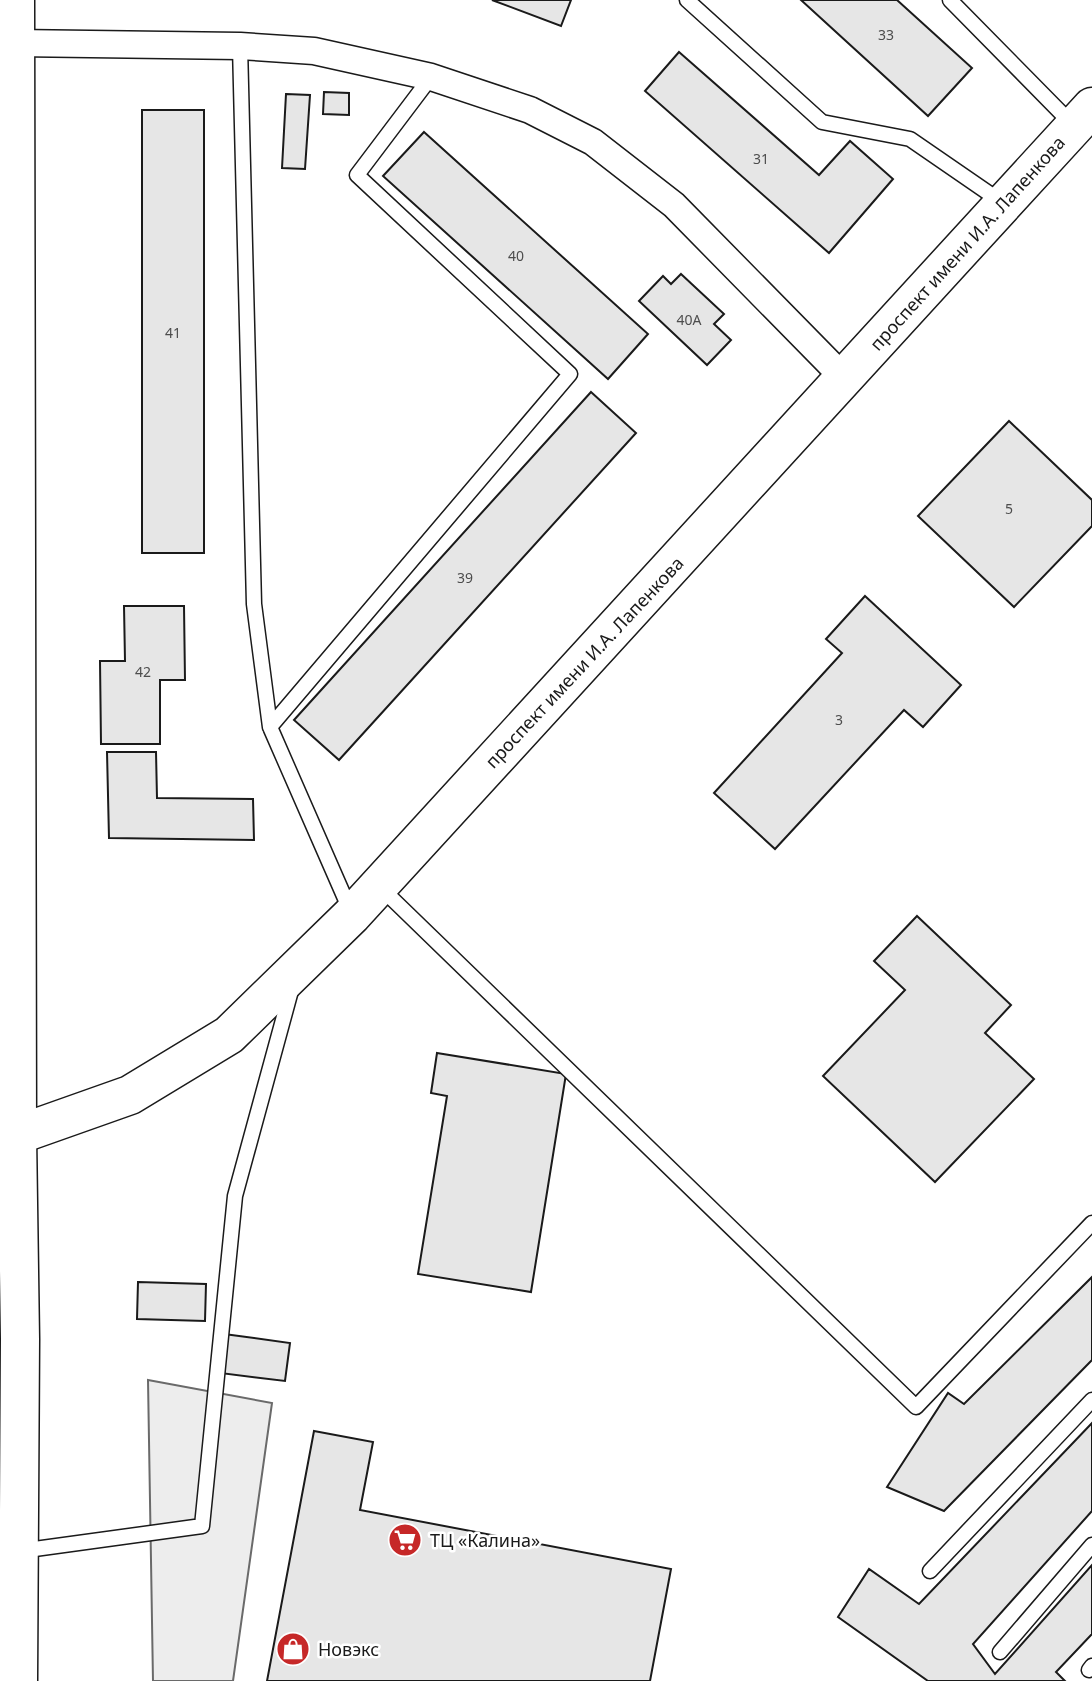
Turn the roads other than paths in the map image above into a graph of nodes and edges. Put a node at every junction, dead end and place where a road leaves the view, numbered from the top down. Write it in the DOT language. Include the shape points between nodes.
graph roads {
  1 [pos="15,0"];
  2 [pos="687,0"];
  3 [pos="950,0"];
  4 [pos="15,43"];
  5 [pos="240,46"];
  6 [pos="431,77"];
  7 [pos="7,80"];
  8 [pos="1083,116"];
  9 [pos="1004,204"];
  10 [pos="844,378"];
  11 [pos="270,727"];
  12 [pos="8,828"];
  13 [pos="379,886"];
  14 [pos="352,915"];
  15 [pos="297,969"];
  16 [pos="17,1135"];
  17 [pos="1092,1223"];
  18 [pos="1092,1400"];
  19 [pos="1092,1545"];
  20 [pos="10,1555"];
  21 [pos="930,1571"];
  22 [pos="1000,1652"];
  23 [pos="18,1681"];
  1 -- 4 [label="main road"];
  2 -- 9 [label="lane" via="822,122 910,139"];
  3 -- 8 [label="lane"];
  4 -- 5 [label="street"];
  4 -- 7 [label="main road"];
  5 -- 6 [label="street" via="314,51"];
  5 -- 11 [label="lane" via="254,604"];
  6 -- 10 [label="street" via="530,110 593,142 674,205"];
  6 -- 11 [label="lane" via="357,175 570,374"];
  7 -- 12 [label="main road"];
  8 -- 9 [label="main road, проспект имени И.А. Лапенкова"];
  9 -- 10 [label="main road, проспект имени И.А. Лапенкова"];
  10 -- 13 [label="main road, проспект имени И.А. Лапенкова"];
  11 -- 14 [label="lane"];
  12 -- 16 [label="main road"];
  13 -- 14 [label="main road, проспект имени И.А. Лапенкова"];
  13 -- 17 [label="lane" via="916,1407"];
  14 -- 15 [label="main road, проспект имени И.А. Лапенкова"];
  15 -- 16 [label="main road, проспект имени И.А. Лапенкова" via="229,1035 130,1095"];
  15 -- 20 [label="lane" via="235,1196 202,1527"];
  16 -- 20 [label="main road"];
  18 -- 21 [label="lane"];
  19 -- 22 [label="lane"];
  20 -- 23 [label="main road"];
}
